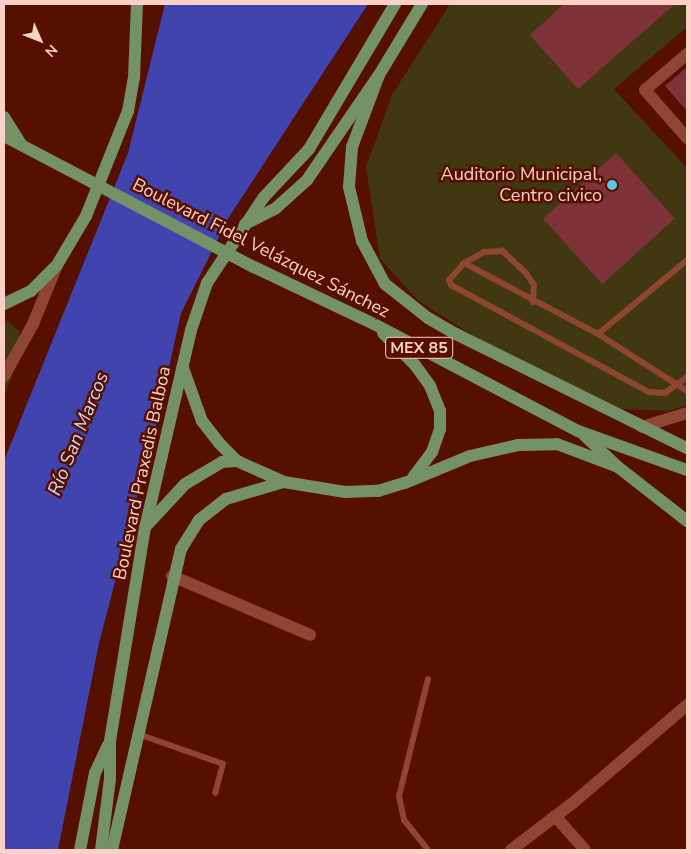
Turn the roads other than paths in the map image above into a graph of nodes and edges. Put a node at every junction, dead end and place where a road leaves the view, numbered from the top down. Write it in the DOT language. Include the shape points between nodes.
graph roads {
  1 [pos="137,4"];
  2 [pos="395,4"];
  3 [pos="422,4"];
  4 [pos="687,54"];
  5 [pos="379,75"];
  6 [pos="4,117"];
  7 [pos="4,136"];
  8 [pos="687,138"];
  9 [pos="4,142"];
  10 [pos="22,146"];
  11 [pos="243,225"];
  12 [pos="687,260"];
  13 [pos="464,263"];
  14 [pos="57,265"];
  15 [pos="533,302"];
  16 [pos="4,304"];
  17 [pos="374,324"];
  18 [pos="598,334"];
  19 [pos="182,366"];
  20 [pos="4,376"];
  21 [pos="687,377"];
  22 [pos="678,384"];
  23 [pos="687,391"];
  24 [pos="687,413"];
  25 [pos="642,427"];
  26 [pos="582,433"];
  27 [pos="687,448"];
  28 [pos="237,461"];
  29 [pos="618,467"];
  30 [pos="687,470"];
  31 [pos="284,482"];
  32 [pos="405,484"];
  33 [pos="687,521"];
  34 [pos="145,528"];
  35 [pos="172,576"];
  36 [pos="310,635"];
  37 [pos="428,679"];
  38 [pos="687,705"];
  39 [pos="138,734"];
  40 [pos="110,740"];
  41 [pos="215,793"];
  42 [pos="555,816"];
  43 [pos="80,850"];
  44 [pos="101,850"];
  45 [pos="112,850"];
  46 [pos="428,850"];
  47 [pos="511,850"];
  48 [pos="585,850"];
  1 -- 14 [label="main road" via="134,78 128,111 86,216"];
  2 -- 11 [label="main road, Boulevard Praxedis Balboa" via="309,149 264,197"];
  3 -- 5 [label="main road"];
  4 -- 8 [label="street" via="645,90"];
  5 -- 11 [label="main road" via="307,180 276,208"];
  5 -- 25 [label="main road" via="352,147 349,187 362,241 385,284 428,318 456,334"];
  6 -- 10 [label="main road"];
  7 -- 10 [label="main road, Boulevard Fidel Velázquez Sánchez / MEX 85"];
  9 -- 10 [label="main road"];
  10 -- 17 [label="main road, Boulevard Fidel Velázquez Sánchez / MEX 85" via="254,267"];
  11 -- 19 [label="main road, Boulevard Praxedis Balboa" via="207,283"];
  12 -- 18 [label="lane"];
  13 -- 15 [label="lane"];
  13 -- 15 [label="lane" via="484,252 502,251 534,285"];
  13 -- 22 [label="lane" via="452,274 451,285 649,392 664,393"];
  14 -- 16 [label="main road" via="31,290"];
  14 -- 20 [label="street" via="33,324"];
  15 -- 18 [label="lane"];
  17 -- 26 [label="main road, Boulevard Fidel Velázquez Sánchez / MEX 85"];
  17 -- 32 [label="main road" via="415,365 430,386 440,411 440,429 432,452 419,472"];
  18 -- 22 [label="lane"];
  19 -- 28 [label="main road" via="202,421"];
  19 -- 34 [label="main road, Boulevard Praxedis Balboa"];
  21 -- 22 [label="lane"];
  22 -- 23 [label="lane"];
  24 -- 25 [label="street"];
  25 -- 27 [label="main road"];
  26 -- 29 [label="main road, Boulevard Fidel Velázquez Sánchez / MEX 85"];
  26 -- 30 [label="main road, Boulevard Fidel Velázquez Sánchez / MEX 85"];
  28 -- 31 [label="main road"];
  28 -- 34 [label="main road" via="222,462 185,484"];
  29 -- 32 [label="main road" via="557,444 518,445 470,456"];
  29 -- 33 [label="main road, Boulevard Fidel Velázquez Sánchez / MEX 85"];
  31 -- 32 [label="main road" via="345,492 378,491"];
  31 -- 35 [label="main road" via="226,498 199,520 181,549"];
  34 -- 40 [label="main road, Boulevard Praxedis Balboa"];
  35 -- 36 [label="street"];
  35 -- 39 [label="main road"];
  37 -- 46 [label="lane" via="399,796 404,820"];
  38 -- 42 [label="street"];
  39 -- 41 [label="lane" via="223,764"];
  39 -- 45 [label="main road"];
  40 -- 43 [label="main road, Boulevard Praxedis Balboa" via="95,773"];
  40 -- 44 [label="main road, Boulevard Praxedis Balboa" via="110,778"];
  42 -- 47 [label="street"];
  42 -- 48 [label="street"];
}
